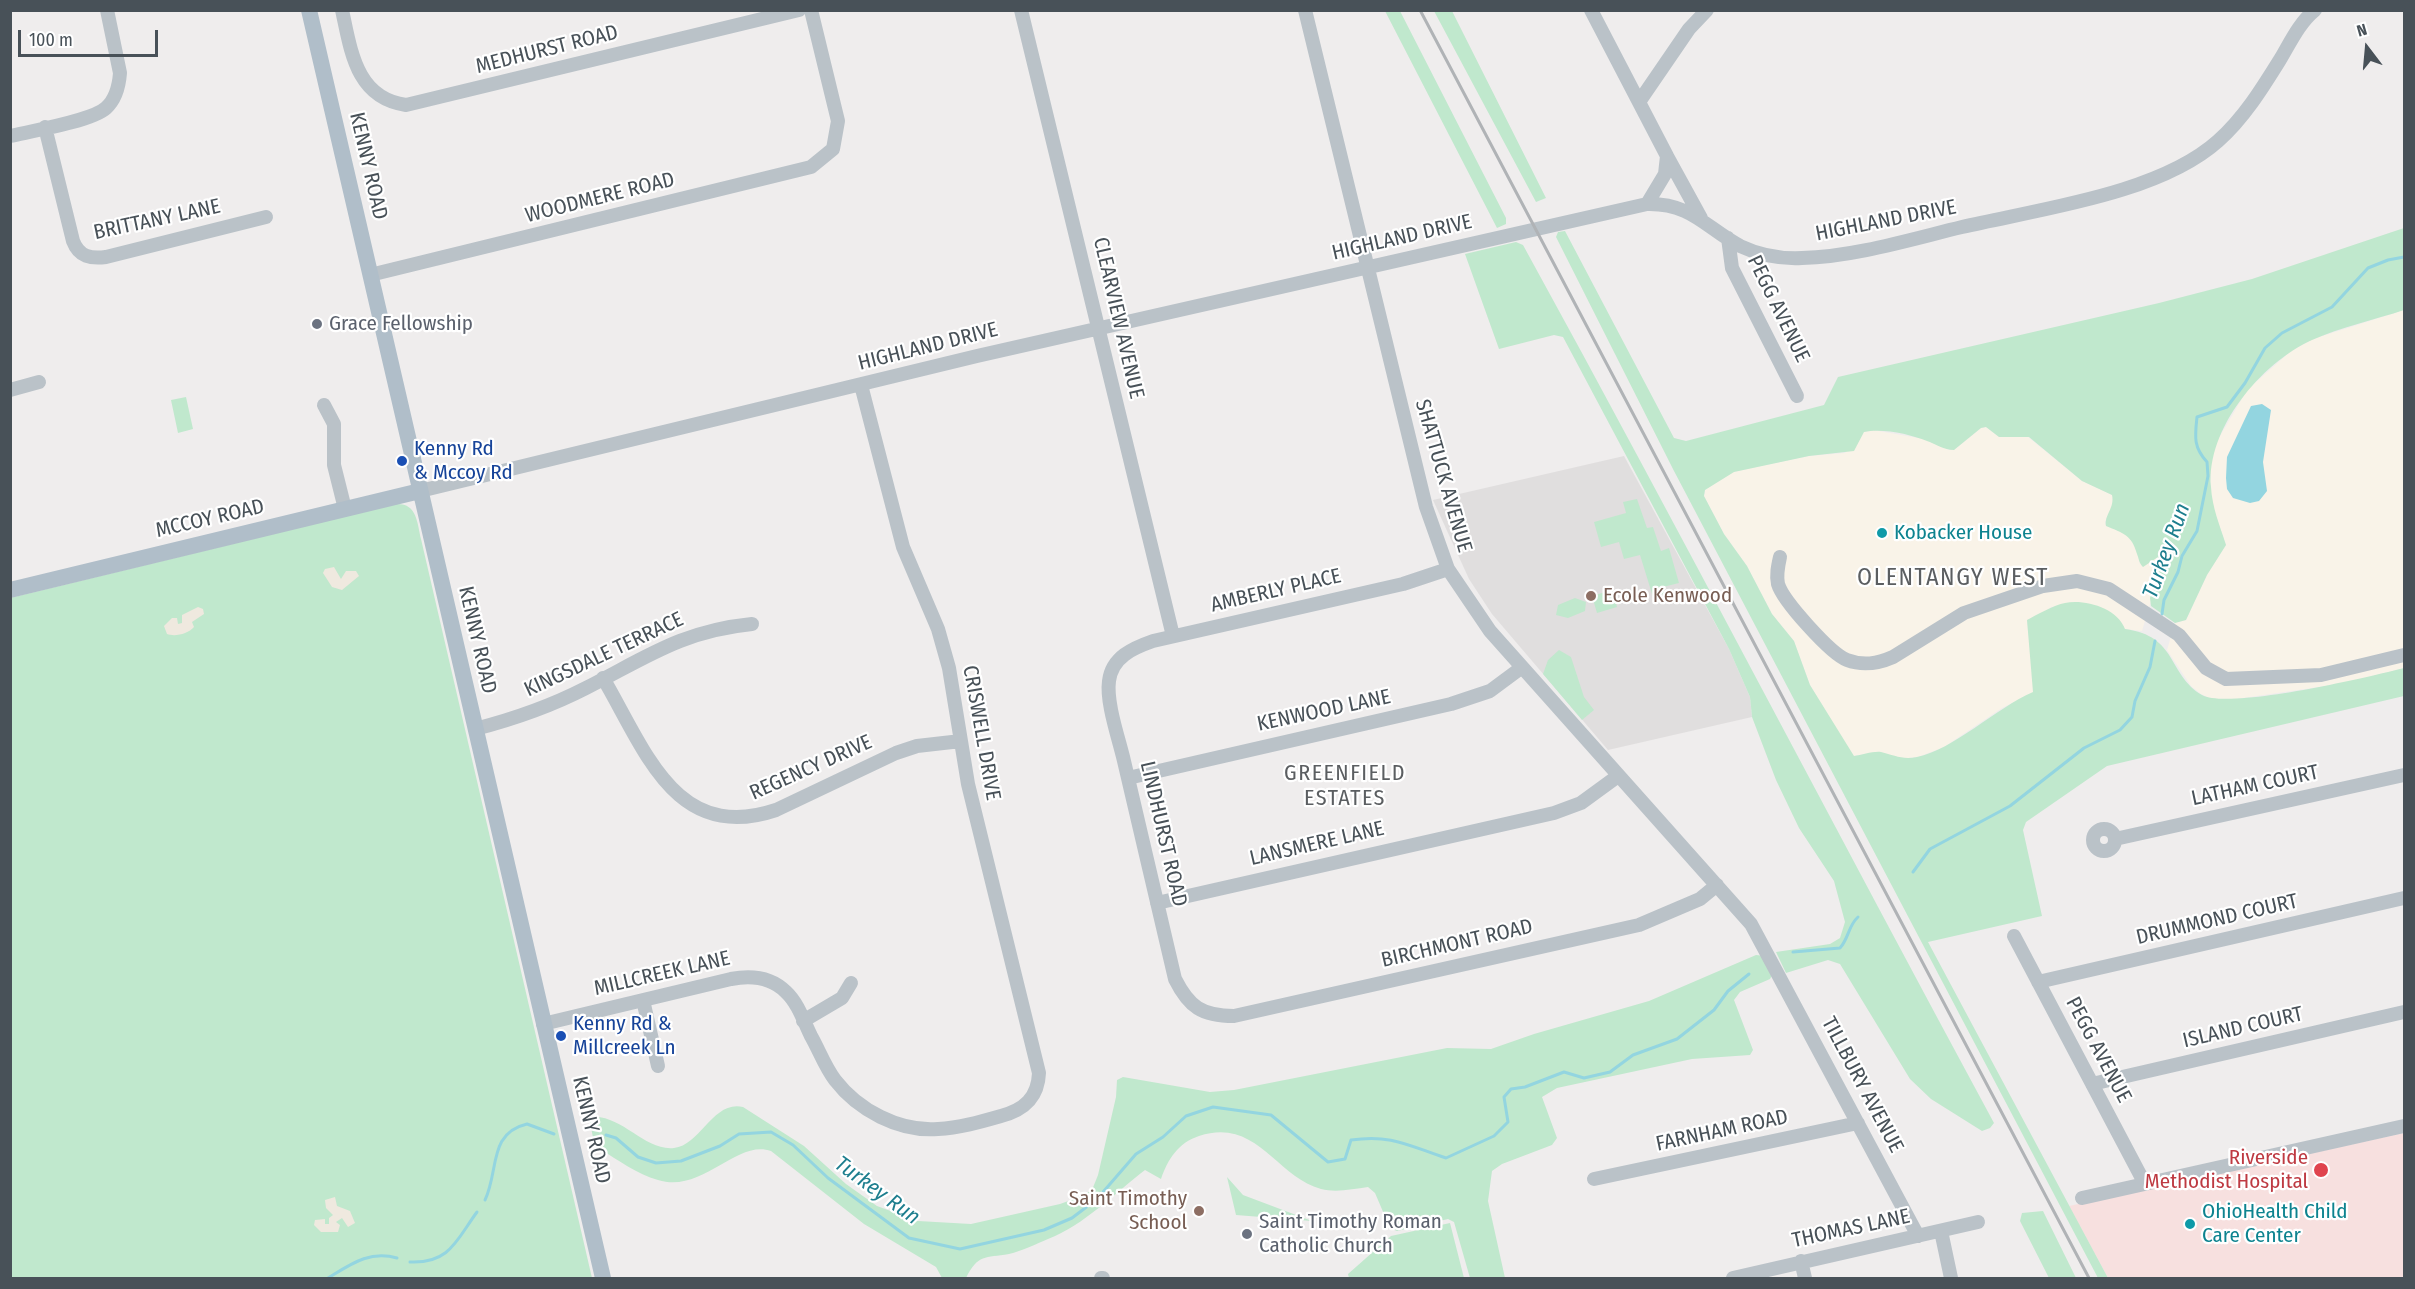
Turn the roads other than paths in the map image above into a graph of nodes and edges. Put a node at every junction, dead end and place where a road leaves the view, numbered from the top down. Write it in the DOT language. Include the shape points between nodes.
graph roads {
  1 [pos="107,10"];
  2 [pos="309,10"];
  3 [pos="342,10"];
  4 [pos="799,10"];
  5 [pos="812,10"];
  6 [pos="1021,10"];
  7 [pos="1305,10"];
  8 [pos="1591,10"];
  9 [pos="1707,10"];
  10 [pos="2315,10"];
  11 [pos="1640,102"];
  12 [pos="45,127"];
  13 [pos="10,136"];
  14 [pos="1667,156"];
  15 [pos="1647,204"];
  16 [pos="266,217"];
  17 [pos="1701,219"];
  18 [pos="1728,238"];
  19 [pos="1368,268"];
  20 [pos="370,275"];
  21 [pos="1099,328"];
  22 [pos="39,382"];
  23 [pos="861,385"];
  24 [pos="10,390"];
  25 [pos="1797,396"];
  26 [pos="324,405"];
  27 [pos="420,491"];
  28 [pos="345,509"];
  29 [pos="1780,556"];
  30 [pos="1448,569"];
  31 [pos="10,590"];
  32 [pos="752,624"];
  33 [pos="1173,636"];
  34 [pos="2404,655"];
  35 [pos="1117,662"];
  36 [pos="1521,668"];
  37 [pos="603,678"];
  38 [pos="475,729"];
  39 [pos="961,741"];
  40 [pos="2404,775"];
  41 [pos="1618,776"];
  42 [pos="1128,778"];
  43 [pos="2115,839"];
  44 [pos="1717,885"];
  45 [pos="2404,898"];
  46 [pos="1157,903"];
  47 [pos="2014,936"];
  48 [pos="1769,955"];
  49 [pos="2038,982"];
  50 [pos="851,983"];
  51 [pos="643,1000"];
  52 [pos="1198,1010"];
  53 [pos="2404,1012"];
  54 [pos="803,1021"];
  55 [pos="543,1024"];
  56 [pos="658,1066"];
  57 [pos="2092,1084"];
  58 [pos="1036,1094"];
  59 [pos="1858,1123"];
  60 [pos="2404,1126"];
  61 [pos="1594,1179"];
  62 [pos="2145,1184"];
  63 [pos="2082,1198"];
  64 [pos="1978,1222"];
  65 [pos="1941,1231"];
  66 [pos="1918,1236"];
  67 [pos="1801,1262"];
  68 [pos="603,1278"];
  69 [pos="1733,1278"];
  70 [pos="1804,1278"];
  71 [pos="1951,1278"];
  1 -- 12 [label="street" via="120,73 116,94 97,113"];
  2 -- 20 [label="main road, KENNY ROAD"];
  3 -- 4 [label="street, MEDHURST ROAD" via="363,82 377,95 396,103 416,104"];
  5 -- 20 [label="street, WOODMERE ROAD" via="837,112 832,149 812,167"];
  6 -- 21 [label="street, CLEARVIEW AVENUE"];
  7 -- 19 [label="street, SHATTUCK AVENUE"];
  8 -- 11 [label="street"];
  9 -- 11 [label="street" via="1689,29"];
  10 -- 18 [label="street, HIGHLAND DRIVE" via="2297,30 2235,124 2201,155 2169,173 2088,198 1836,254 1777,257 1755,252"];
  11 -- 14 [label="street"];
  12 -- 13 [label="street"];
  12 -- 16 [label="street, BRITTANY LANE" via="73,242 82,255 106,257"];
  14 -- 15 [label="street" via="1665,174"];
  14 -- 17 [label="street"];
  15 -- 17 [label="street, HIGHLAND DRIVE" via="1675,206"];
  15 -- 19 [label="street, HIGHLAND DRIVE"];
  17 -- 18 [label="street, HIGHLAND DRIVE"];
  18 -- 25 [label="street, PEGG AVENUE" via="1732,268"];
  19 -- 21 [label="street, HIGHLAND DRIVE"];
  19 -- 30 [label="street, SHATTUCK AVENUE" via="1426,507"];
  20 -- 27 [label="main road, KENNY ROAD"];
  21 -- 23 [label="street, HIGHLAND DRIVE"];
  21 -- 33 [label="street, CLEARVIEW AVENUE"];
  22 -- 24 [label="street"];
  23 -- 27 [label="street, HIGHLAND DRIVE"];
  23 -- 39 [label="street, CRISWELL DRIVE" via="903,547 938,629 949,668"];
  26 -- 28 [label="street" via="334,424 334,465"];
  27 -- 28 [label="main road, MCCOY ROAD"];
  27 -- 38 [label="main road, KENNY ROAD"];
  28 -- 31 [label="main road, MCCOY ROAD"];
  29 -- 34 [label="street" via="1778,582 1790,604 1843,659 1856,663 1881,662 1893,657 1964,613 2043,586 2077,581 2109,589 2179,635 2206,668 2226,679 2321,675"];
  30 -- 33 [label="street, AMBERLY PLACE" via="1403,584"];
  30 -- 36 [label="street, SHATTUCK AVENUE"];
  32 -- 37 [label="street, KINGSDALE TERRACE" via="677,641"];
  33 -- 35 [label="street, AMBERLY PLACE" via="1133,647"];
  35 -- 42 [label="street, LINDHURST ROAD" via="1109,682 1110,697"];
  36 -- 41 [label="street, SHATTUCK AVENUE"];
  36 -- 42 [label="street, KENWOOD LANE" via="1490,691 1451,705"];
  37 -- 38 [label="street, KINGSDALE TERRACE" via="519,717"];
  37 -- 39 [label="street, REGENCY DRIVE" via="671,791 688,805 730,819 755,818 776,810 896,753 917,746"];
  38 -- 55 [label="main road, KENNY ROAD"];
  39 -- 58 [label="street, CRISWELL DRIVE" via="968,784 1039,1073"];
  40 -- 43 [label="street, LATHAM COURT"];
  41 -- 44 [label="street, SHATTUCK AVENUE"];
  41 -- 46 [label="street, LANSMERE LANE" via="1587,800 1554,813"];
  42 -- 46 [label="street, LINDHURST ROAD"];
  44 -- 48 [label="street, SHATTUCK AVENUE" via="1751,924"];
  44 -- 52 [label="street, BIRCHMONT ROAD" via="1700,899 1639,925 1234,1016"];
  45 -- 49 [label="street, DRUMMOND COURT"];
  46 -- 52 [label="street, LINDHURST ROAD" via="1176,979 1184,996"];
  47 -- 49 [label="street, PEGG AVENUE"];
  48 -- 59 [label="street, TILLBURY AVENUE"];
  49 -- 57 [label="street, PEGG AVENUE"];
  50 -- 54 [label="street" via="842,998"];
  51 -- 54 [label="street, MILLCREEK LANE" via="731,979 756,977 786,992"];
  51 -- 55 [label="street, MILLCREEK LANE"];
  51 -- 56 [label="street"];
  53 -- 57 [label="street, ISLAND COURT"];
  54 -- 58 [label="street, MILLCREEK LANE" via="834,1079 880,1117 907,1126 937,1129 1008,1115 1024,1107"];
  55 -- 68 [label="main road, KENNY ROAD"];
  57 -- 62 [label="street, PEGG AVENUE"];
  59 -- 61 [label="street, FARNHAM ROAD"];
  59 -- 66 [label="street, TILLBURY AVENUE"];
  60 -- 62 [label="street"];
  62 -- 63 [label="street"];
  64 -- 65 [label="street, THOMAS LANE"];
  65 -- 66 [label="street, THOMAS LANE"];
  65 -- 71 [label="street"];
  66 -- 67 [label="street, THOMAS LANE"];
  67 -- 69 [label="street, THOMAS LANE"];
  67 -- 70 [label="street"];
}
